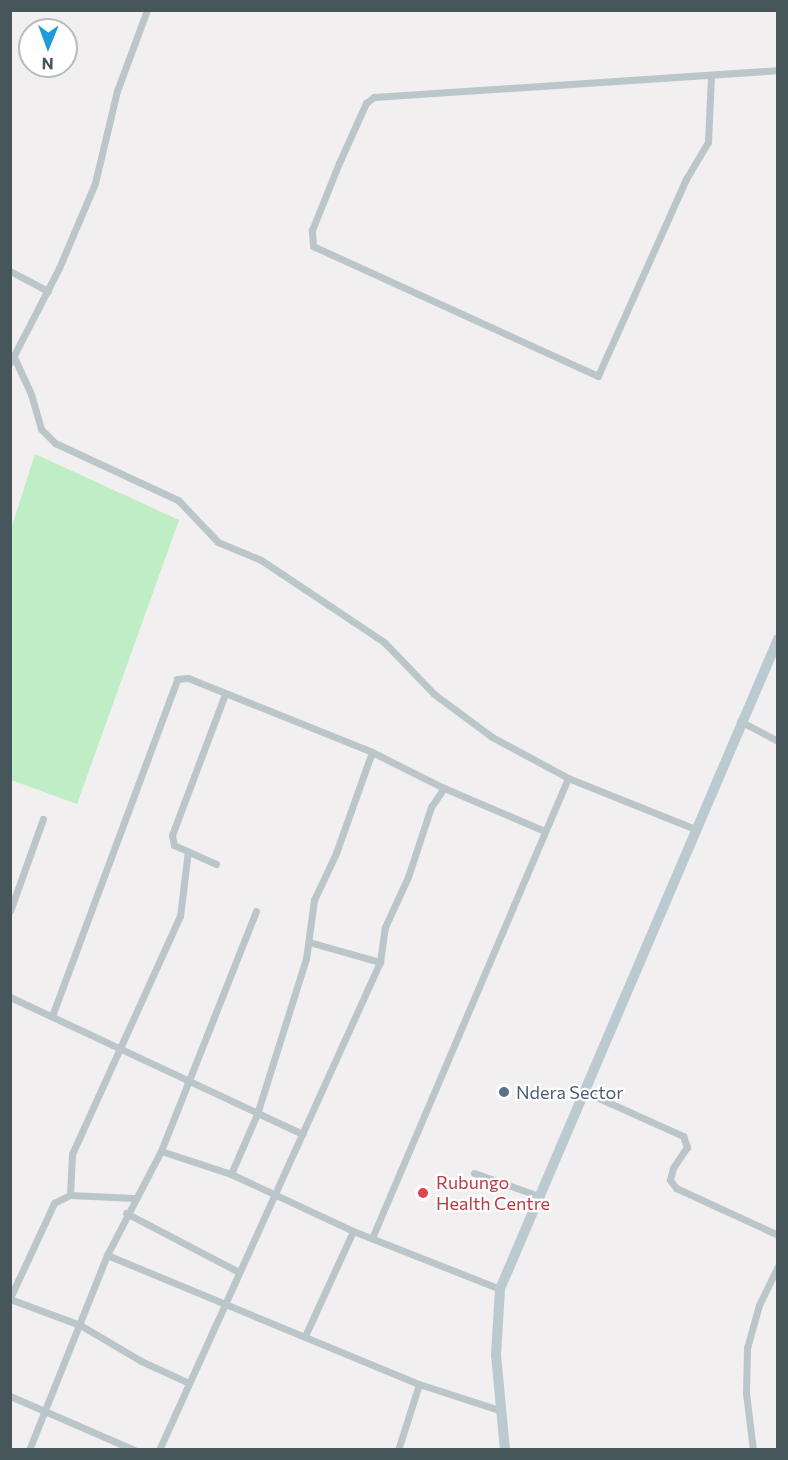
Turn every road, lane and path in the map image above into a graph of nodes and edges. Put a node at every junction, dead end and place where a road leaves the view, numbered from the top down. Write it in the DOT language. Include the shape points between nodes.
graph roads {
  1 [pos="147,10"];
  2 [pos="777,70"];
  3 [pos="711,76"];
  4 [pos="10,271"];
  5 [pos="48,291"];
  6 [pos="12,359"];
  7 [pos="777,639"];
  8 [pos="225,694"];
  9 [pos="740,721"];
  10 [pos="777,741"];
  11 [pos="372,752"];
  12 [pos="568,778"];
  13 [pos="444,788"];
  14 [pos="43,819"];
  15 [pos="695,830"];
  16 [pos="545,831"];
  17 [pos="188,851"];
  18 [pos="216,864"];
  19 [pos="10,911"];
  20 [pos="256,911"];
  21 [pos="309,942"];
  22 [pos="380,962"];
  23 [pos="10,997"];
  24 [pos="52,1016"];
  25 [pos="119,1048"];
  26 [pos="189,1082"];
  27 [pos="583,1091"];
  28 [pos="257,1114"];
  29 [pos="302,1134"];
  30 [pos="161,1151"];
  31 [pos="474,1173"];
  32 [pos="231,1174"];
  33 [pos="275,1194"];
  34 [pos="70,1195"];
  35 [pos="539,1196"];
  36 [pos="134,1198"];
  37 [pos="126,1213"];
  38 [pos="353,1232"];
  39 [pos="777,1235"];
  40 [pos="372,1238"];
  41 [pos="107,1254"];
  42 [pos="777,1266"];
  43 [pos="239,1272"];
  44 [pos="500,1289"];
  45 [pos="10,1299"];
  46 [pos="226,1304"];
  47 [pos="80,1325"];
  48 [pos="305,1336"];
  49 [pos="189,1383"];
  50 [pos="419,1384"];
  51 [pos="10,1396"];
  52 [pos="502,1411"];
  53 [pos="46,1412"];
  54 [pos="29,1449"];
  55 [pos="134,1449"];
  56 [pos="159,1449"];
  57 [pos="398,1449"];
  58 [pos="505,1449"];
  59 [pos="753,1449"];
  1 -- 5 [label="street" via="117,91 95,183"];
  2 -- 3 [label="street"];
  3 -- 3 [label="street" via="708,142 686,179 598,376 314,246 312,230 366,103 374,97"];
  4 -- 5 [label="street"];
  5 -- 6 [label="street"];
  6 -- 12 [label="street" via="25,376 41,429 55,444 178,500 218,542 261,560 312,591 384,642 434,694 492,737"];
  7 -- 9 [label="main road"];
  8 -- 11 [label="street"];
  8 -- 17 [label="street" via="172,835 174,845"];
  8 -- 24 [label="street" via="188,678 177,679"];
  9 -- 10 [label="street"];
  9 -- 15 [label="main road"];
  11 -- 13 [label="street"];
  11 -- 21 [label="street" via="336,853 314,900"];
  12 -- 15 [label="street"];
  12 -- 16 [label="street"];
  13 -- 16 [label="street"];
  13 -- 22 [label="street" via="431,807 408,877 385,927"];
  14 -- 19 [label="street"];
  15 -- 27 [label="main road"];
  16 -- 40 [label="street"];
  17 -- 18 [label="street"];
  17 -- 25 [label="street" via="180,916"];
  20 -- 26 [label="street"];
  21 -- 22 [label="street"];
  21 -- 28 [label="street"];
  22 -- 29 [label="street"];
  23 -- 24 [label="street"];
  24 -- 25 [label="street"];
  25 -- 26 [label="street"];
  25 -- 34 [label="street" via="72,1154"];
  26 -- 28 [label="street"];
  26 -- 30 [label="street"];
  27 -- 35 [label="main road"];
  27 -- 39 [label="street" via="683,1136 687,1147 670,1180 676,1188"];
  28 -- 29 [label="street"];
  28 -- 32 [label="street"];
  29 -- 33 [label="street"];
  30 -- 32 [label="street"];
  30 -- 36 [label="street"];
  31 -- 35 [label="street"];
  32 -- 33 [label="street"];
  33 -- 38 [label="street"];
  33 -- 43 [label="street"];
  34 -- 36 [label="street"];
  34 -- 45 [label="street" via="54,1203"];
  35 -- 44 [label="main road"];
  36 -- 37 [label="street"];
  37 -- 41 [label="street"];
  37 -- 43 [label="street"];
  38 -- 40 [label="street"];
  38 -- 48 [label="street"];
  40 -- 44 [label="street"];
  41 -- 46 [label="street"];
  41 -- 47 [label="street"];
  42 -- 59 [label="street" via="759,1305 747,1348 746,1393"];
  43 -- 46 [label="street"];
  44 -- 52 [label="main road" via="496,1344"];
  45 -- 47 [label="street"];
  46 -- 48 [label="street"];
  46 -- 49 [label="street"];
  47 -- 49 [label="street" via="141,1361"];
  47 -- 53 [label="street"];
  48 -- 50 [label="street"];
  49 -- 56 [label="street"];
  50 -- 52 [label="street"];
  50 -- 57 [label="street"];
  51 -- 53 [label="street"];
  52 -- 58 [label="main road"];
  53 -- 54 [label="street"];
  53 -- 55 [label="street"];
}
